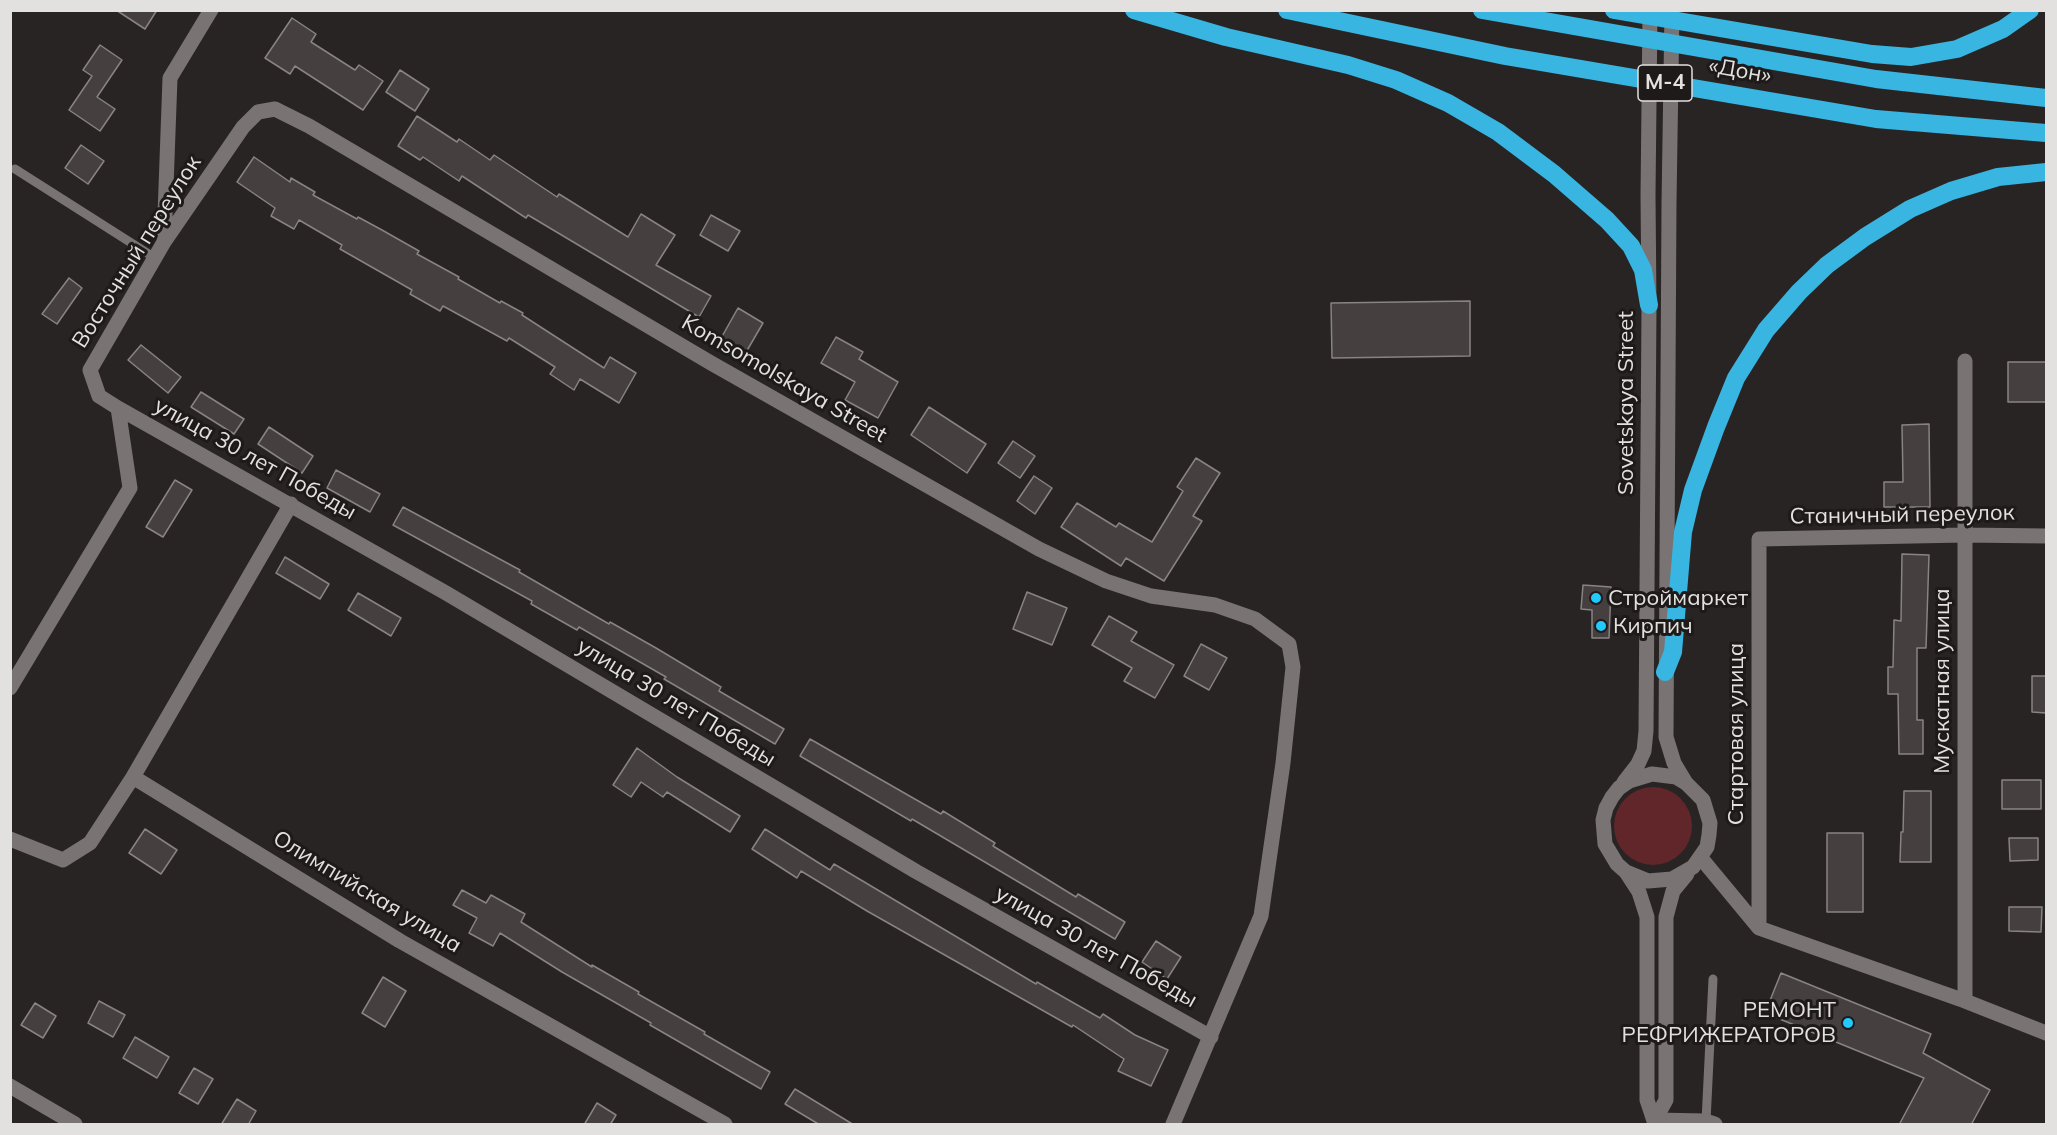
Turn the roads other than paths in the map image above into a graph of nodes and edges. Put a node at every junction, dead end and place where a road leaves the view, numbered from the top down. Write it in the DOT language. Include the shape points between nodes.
graph roads {
  1 [pos="211,10"];
  2 [pos="1134,10"];
  3 [pos="1287,10"];
  4 [pos="1482,10"];
  5 [pos="1614,10"];
  6 [pos="1650,10"];
  7 [pos="1672,10"];
  8 [pos="2030,10"];
  9 [pos="2046,98"];
  10 [pos="275,109"];
  11 [pos="2046,133"];
  12 [pos="15,169"];
  13 [pos="2046,172"];
  14 [pos="164,242"];
  15 [pos="155,258"];
  16 [pos="1650,305"];
  17 [pos="1965,361"];
  18 [pos="118,408"];
  19 [pos="291,504"];
  20 [pos="1965,535"];
  21 [pos="2046,536"];
  22 [pos="1759,539"];
  23 [pos="1665,672"];
  24 [pos="10,688"];
  25 [pos="133,777"];
  26 [pos="1686,783"];
  27 [pos="1619,788"];
  28 [pos="10,839"];
  29 [pos="1697,862"];
  30 [pos="1626,872"];
  31 [pos="1759,928"];
  32 [pos="1713,979"];
  33 [pos="1965,1001"];
  34 [pos="2046,1033"];
  35 [pos="1211,1037"];
  36 [pos="10,1086"];
  37 [pos="1655,1122"];
  38 [pos="1711,1123"];
  39 [pos="75,1125"];
  40 [pos="725,1125"];
  41 [pos="1173,1125"];
  1 -- 14 [label="street" via="170,78"];
  2 -- 16 [label="highway" via="1226,37 1358,68 1448,103 1498,132 1607,220 1631,246 1643,270"];
  3 -- 11 [label="highway, «Дон» / М-4" via="1505,56 1876,119"];
  4 -- 9 [label="highway, «Дон» / М-4" via="1876,79"];
  5 -- 8 [label="highway" via="1872,54 1911,57 1957,49 2003,30"];
  6 -- 16 [label="street, Sovetskaya Street"];
  7 -- 23 [label="street, Sovetskaya Street"];
  10 -- 14 [label="street, Восточный переулок" via="258,112 243,127"];
  10 -- 35 [label="street, Komsomolskaya Street" via="1039,549 1106,581 1152,596 1215,605 1255,619 1289,644 1293,667 1261,916"];
  12 -- 15 [label="lane"];
  13 -- 23 [label="highway" via="1998,177 1910,209 1827,266 1766,330 1736,378 1693,490 1683,532 1673,652"];
  14 -- 15 [label="street, Восточный переулок"];
  15 -- 18 [label="street, Восточный переулок" via="90,370 99,396"];
  16 -- 27 [label="street, Sovetskaya Street" via="1646,731 1638,764"];
  17 -- 20 [label="street, Мускатная улица"];
  18 -- 19 [label="street, улица 30 лет Победы"];
  18 -- 24 [label="street" via="130,488"];
  19 -- 25 [label="street"];
  19 -- 35 [label="street, улица 30 лет Победы" via="917,873"];
  20 -- 21 [label="street, Станичный переулок"];
  20 -- 22 [label="street, Станичный переулок"];
  20 -- 33 [label="street, Мускатная улица"];
  22 -- 31 [label="street, Стартовая улица"];
  23 -- 26 [label="street, Sovetskaya Street" via="1665,737"];
  25 -- 28 [label="street" via="90,843 63,860"];
  25 -- 40 [label="street, Олимпийская улица" via="400,941"];
  26 -- 27 [label="street" via="1676,777 1652,774"];
  26 -- 29 [label="street" via="1703,800 1710,823 1707,847"];
  27 -- 30 [label="street" via="1606,808 1603,832 1610,855"];
  29 -- 30 [label="street" via="1672,879 1660,881"];
  29 -- 31 [label="street"];
  29 -- 37 [label="street" via="1673,891 1666,917 1666,1100"];
  30 -- 37 [label="street" via="1639,892 1647,917 1647,1101"];
  31 -- 33 [label="street"];
  32 -- 38 [label="lane"];
  33 -- 34 [label="street"];
  35 -- 41 [label="street"];
  36 -- 39 [label="street"];
  37 -- 38 [label="street"];
}
